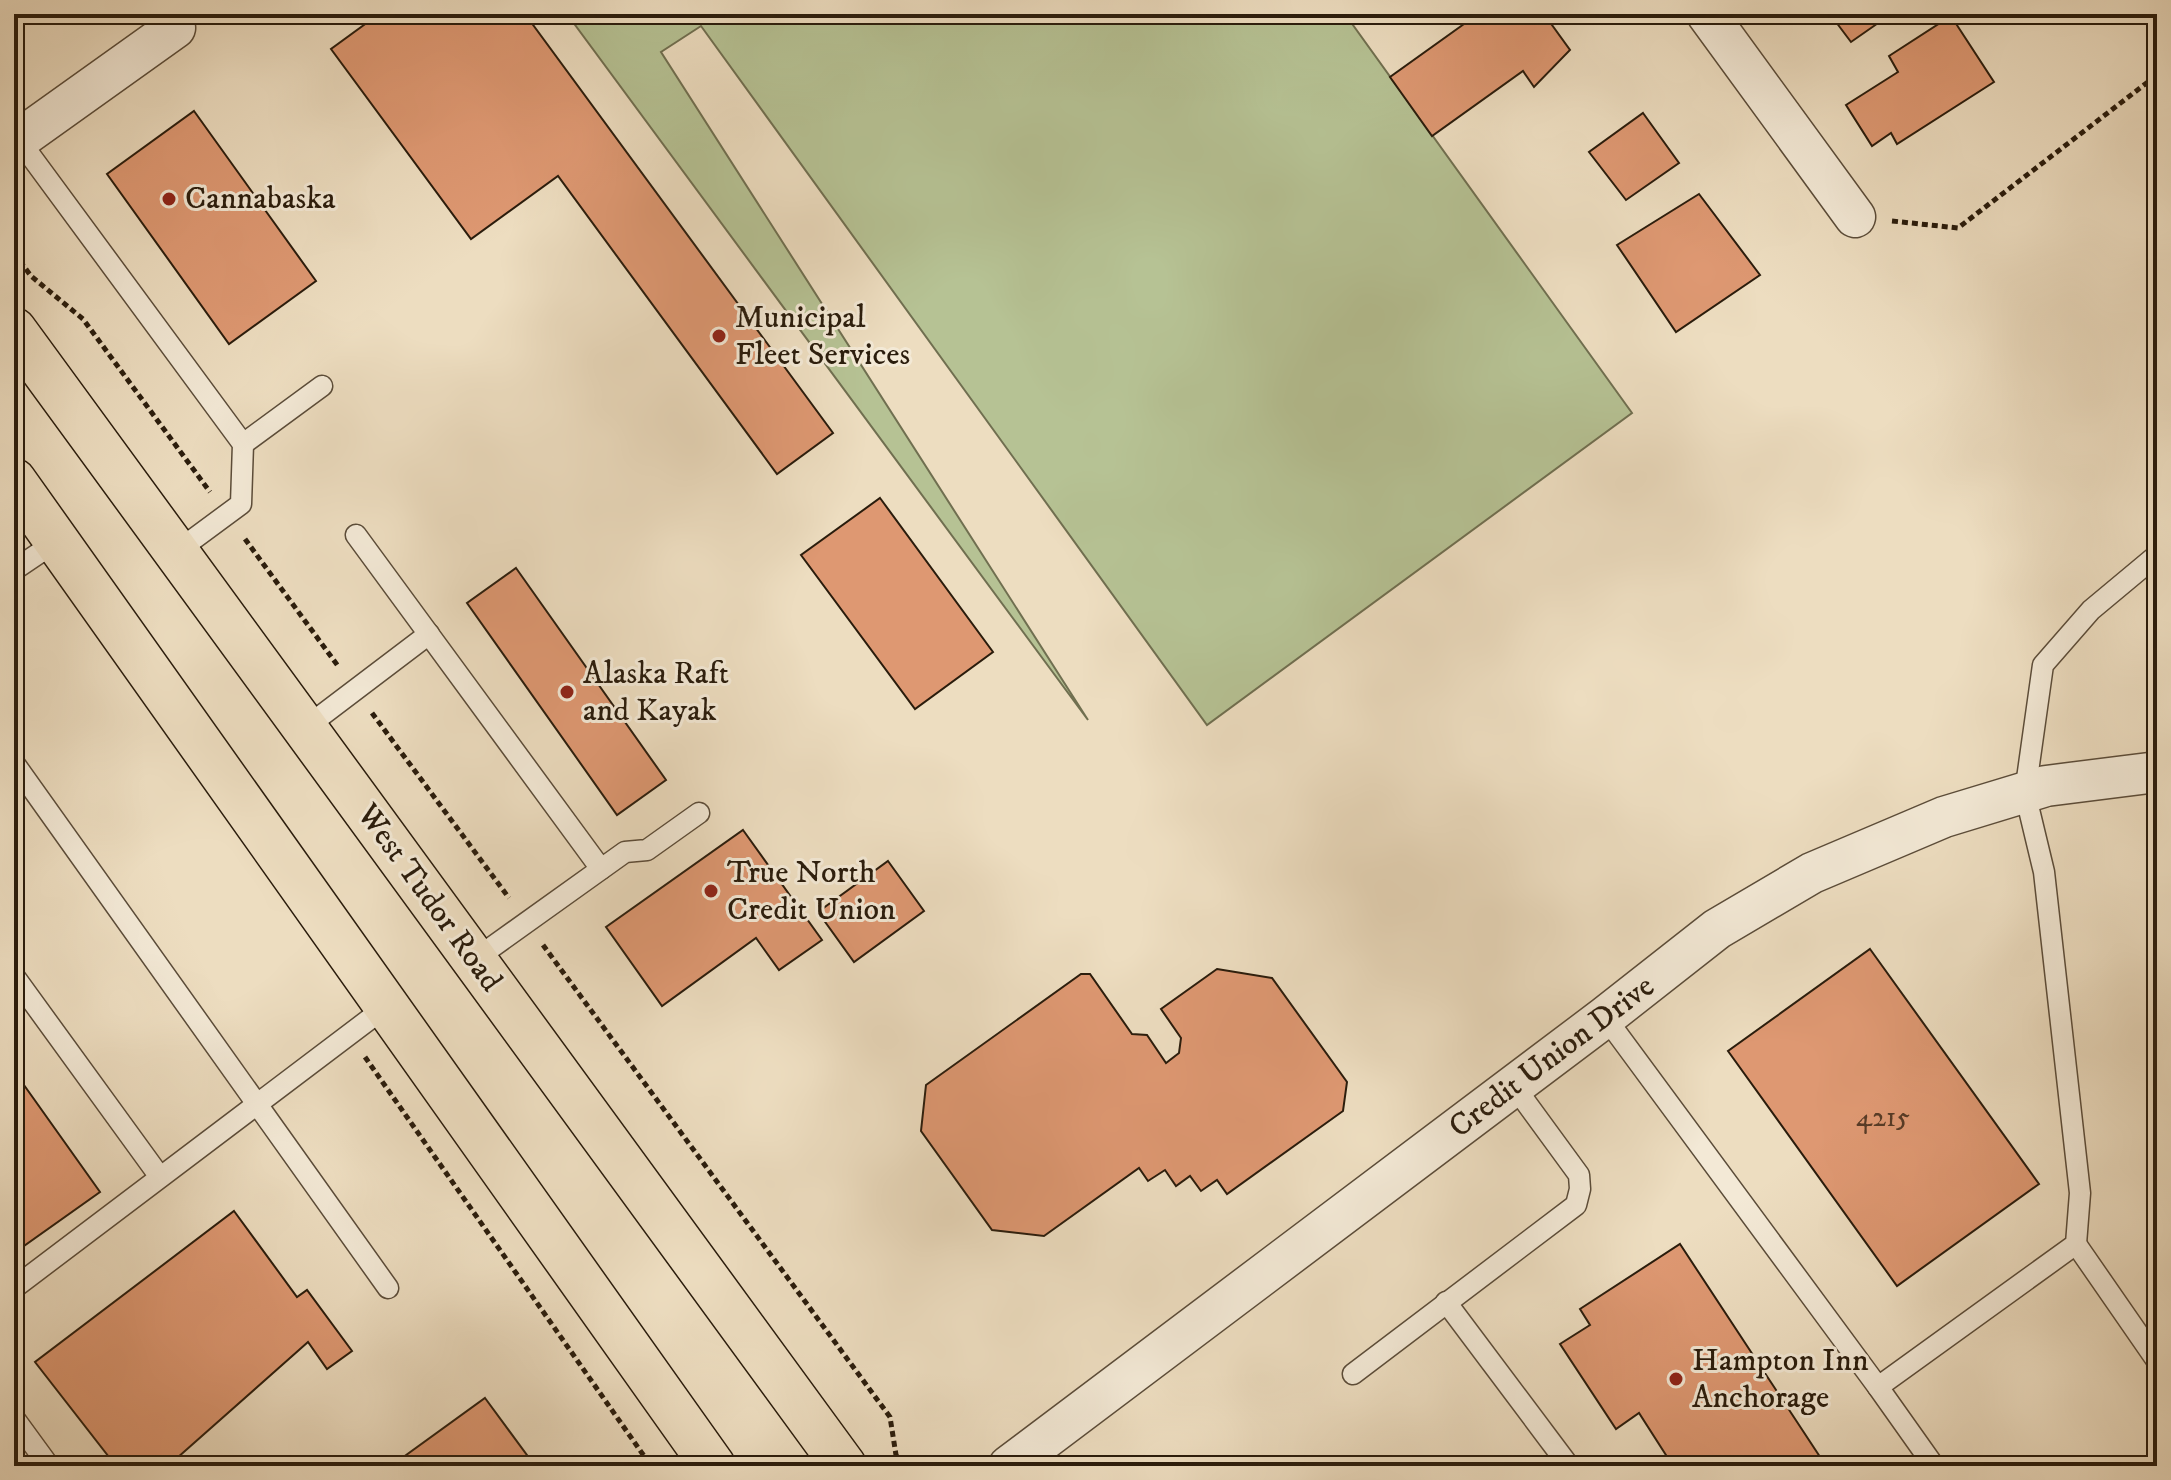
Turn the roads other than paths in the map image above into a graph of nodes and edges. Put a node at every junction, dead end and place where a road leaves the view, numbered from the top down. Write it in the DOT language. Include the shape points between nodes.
graph roads {
  1 [pos="1707,14"];
  2 [pos="170,21"];
  3 [pos="16,141"];
  4 [pos="1855,217"];
  5 [pos="14,330"];
  6 [pos="322,386"];
  7 [pos="243,444"];
  8 [pos="14,481"];
  9 [pos="356,535"];
  10 [pos="57,541"];
  11 [pos="176,552"];
  12 [pos="2157,555"];
  13 [pos="14,570"];
  14 [pos="429,634"];
  15 [pos="305,728"];
  16 [pos="14,763"];
  17 [pos="2157,772"];
  18 [pos="2025,793"];
  19 [pos="699,813"];
  20 [pos="601,869"];
  21 [pos="474,960"];
  22 [pos="14,976"];
  23 [pos="387,1006"];
  24 [pos="1605,1017"];
  25 [pos="1514,1086"];
  26 [pos="255,1105"];
  27 [pos="160,1177"];
  28 [pos="2076,1244"];
  29 [pos="14,1288"];
  30 [pos="388,1288"];
  31 [pos="1446,1302"];
  32 [pos="2157,1361"];
  33 [pos="1353,1374"];
  34 [pos="1878,1387"];
  35 [pos="14,1418"];
  36 [pos="49,1466"];
  37 [pos="713,1466"];
  38 [pos="844,1466"];
  39 [pos="1009,1466"];
  40 [pos="1569,1466"];
  41 [pos="1934,1466"];
  1 -- 4 [label="street"];
  2 -- 3 [label="street"];
  3 -- 7 [label="lane"];
  5 -- 11 [label="main road, West Tudor Road"];
  6 -- 7 [label="lane"];
  7 -- 11 [label="lane" via="241,504"];
  8 -- 10 [label="main road"];
  9 -- 14 [label="lane"];
  10 -- 13 [label="lane"];
  10 -- 23 [label="main road"];
  11 -- 15 [label="main road, West Tudor Road"];
  12 -- 18 [label="lane" via="2091,610 2043,665"];
  14 -- 15 [label="lane"];
  14 -- 20 [label="lane"];
  15 -- 21 [label="main road, West Tudor Road"];
  16 -- 26 [label="lane"];
  17 -- 18 [label="street, Credit Union Drive"];
  18 -- 24 [label="street, Credit Union Drive" via="1944,817 1812,873 1717,929"];
  18 -- 28 [label="lane" via="2044,872 2080,1193"];
  19 -- 20 [label="lane" via="647,850 625,852"];
  20 -- 21 [label="lane"];
  21 -- 38 [label="main road, West Tudor Road"];
  22 -- 27 [label="lane"];
  23 -- 26 [label="lane"];
  23 -- 37 [label="main road"];
  24 -- 25 [label="street, Credit Union Drive"];
  24 -- 34 [label="lane"];
  25 -- 31 [label="lane" via="1579,1175 1576,1205"];
  25 -- 39 [label="street, Credit Union Drive"];
  26 -- 27 [label="lane"];
  26 -- 30 [label="lane"];
  27 -- 29 [label="lane"];
  28 -- 32 [label="lane"];
  28 -- 34 [label="lane"];
  31 -- 33 [label="lane"];
  31 -- 40 [label="lane"];
  34 -- 41 [label="lane"];
  35 -- 36 [label="lane"];
}
